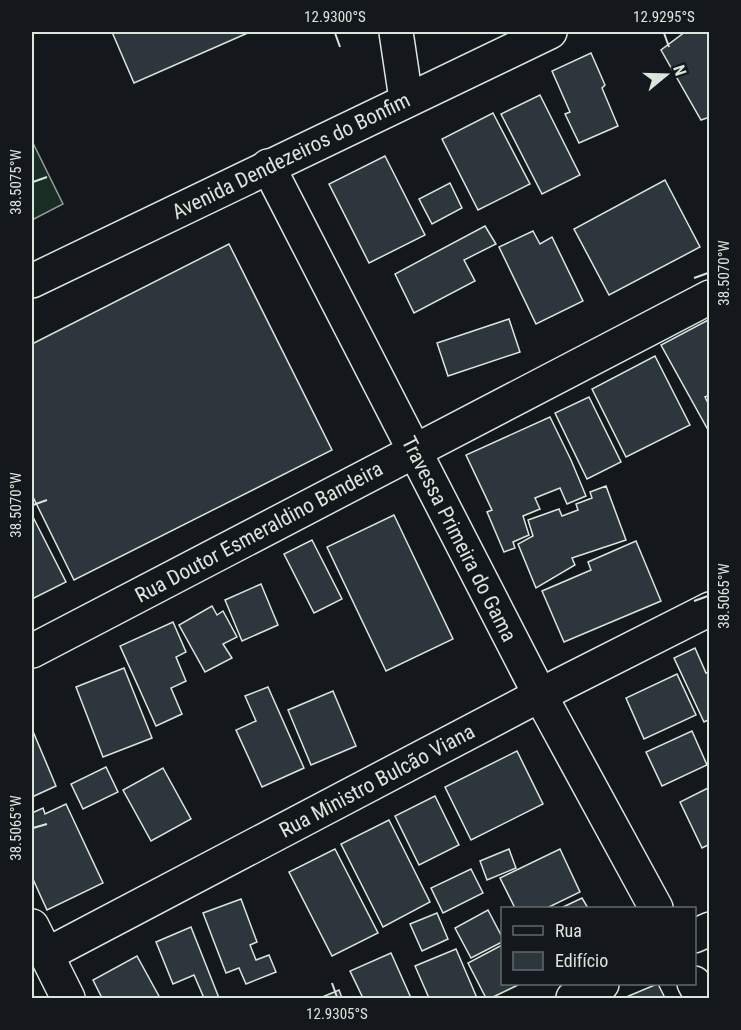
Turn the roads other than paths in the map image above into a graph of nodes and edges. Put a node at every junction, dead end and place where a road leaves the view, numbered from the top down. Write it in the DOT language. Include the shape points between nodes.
graph roads {
  1 [pos="396,32"];
  2 [pos="550,32"];
  3 [pos="406,99"];
  4 [pos="268,166"];
  5 [pos="32,281"];
  6 [pos="710,297"];
  7 [pos="413,451"];
  8 [pos="710,609"];
  9 [pos="32,651"];
  10 [pos="540,695"];
  11 [pos="656,907"];
  12 [pos="32,926"];
  13 [pos="710,929"];
  14 [pos="696,935"];
  15 [pos="46,955"];
  16 [pos="600,985"];
  17 [pos="695,985"];
  18 [pos="68,999"];
  19 [pos="573,999"];
  20 [pos="702,999"];
  1 -- 3 [label="street"];
  2 -- 3 [label="street, Avenida Dendezeiros do Bonfim"];
  3 -- 4 [label="street, Avenida Dendezeiros do Bonfim"];
  4 -- 5 [label="street, Avenida Dendezeiros do Bonfim"];
  4 -- 7 [label="street, Travessa Primeira do Gama"];
  6 -- 7 [label="street, Rua Doutor Esmeraldino Bandeira"];
  7 -- 9 [label="street, Rua Doutor Esmeraldino Bandeira"];
  7 -- 10 [label="street, Travessa Primeira do Gama"];
  8 -- 10 [label="street, Rua Ministro Bulcão Viana"];
  10 -- 11 [label="street, Travessa Primeira do Gama"];
  10 -- 15 [label="street, Rua Ministro Bulcão Viana"];
  12 -- 15 [label="street"];
  13 -- 14 [label="street"];
  15 -- 18 [label="street"];
  16 -- 19 [label="street"];
  17 -- 20 [label="street"];
}
